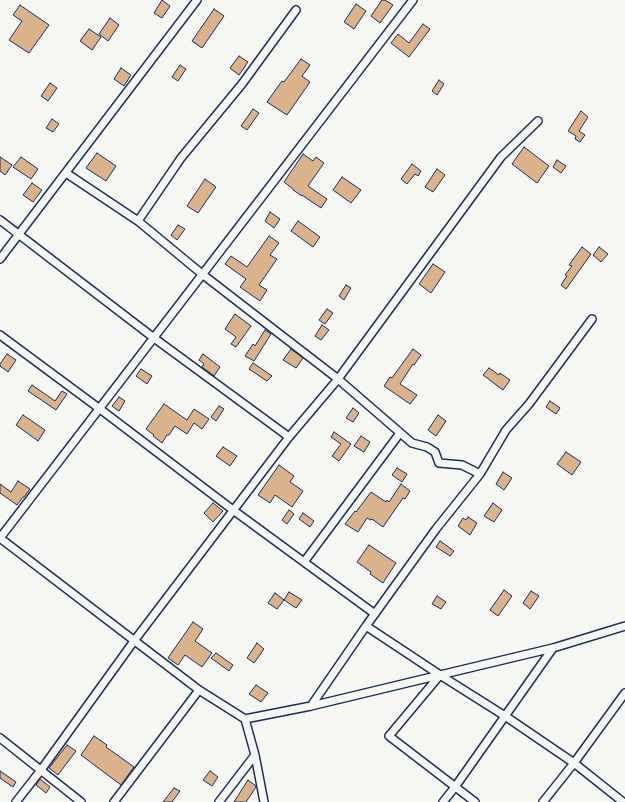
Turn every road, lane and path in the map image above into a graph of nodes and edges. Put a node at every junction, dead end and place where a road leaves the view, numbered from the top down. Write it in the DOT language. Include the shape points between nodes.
graph roads {
  1 [pos="197,0"];
  2 [pos="413,0"];
  3 [pos="296,10"];
  4 [pos="538,121"];
  5 [pos="66,172"];
  6 [pos="0,220"];
  7 [pos="138,221"];
  8 [pos="19,234"];
  9 [pos="0,259"];
  10 [pos="202,274"];
  11 [pos="592,319"];
  12 [pos="0,335"];
  13 [pos="154,338"];
  14 [pos="338,379"];
  15 [pos="100,409"];
  16 [pos="400,433"];
  17 [pos="289,436"];
  18 [pos="480,474"];
  19 [pos="233,510"];
  20 [pos="0,538"];
  21 [pos="304,562"];
  22 [pos="375,614"];
  23 [pos="366,626"];
  24 [pos="625,626"];
  25 [pos="134,640"];
  26 [pos="553,648"];
  27 [pos="440,675"];
  28 [pos="199,690"];
  29 [pos="625,693"];
  30 [pos="311,706"];
  31 [pos="505,716"];
  32 [pos="245,719"];
  33 [pos="0,738"];
  34 [pos="255,755"];
  35 [pos="574,763"];
  36 [pos="41,770"];
  37 [pos="455,787"];
  38 [pos="16,802"];
  39 [pos="81,802"];
  40 [pos="114,802"];
  41 [pos="220,802"];
  42 [pos="264,802"];
  43 [pos="443,802"];
  44 [pos="475,802"];
  45 [pos="543,802"];
  46 [pos="623,802"];
  1 -- 5 [label="street"];
  2 -- 10 [label="street"];
  3 -- 7 [label="street" via="242,84 181,158"];
  4 -- 14 [label="street" via="501,157"];
  5 -- 7 [label="street"];
  5 -- 8 [label="street"];
  6 -- 8 [label="street"];
  7 -- 10 [label="street"];
  8 -- 9 [label="street"];
  8 -- 13 [label="street"];
  10 -- 13 [label="street"];
  10 -- 14 [label="street"];
  11 -- 18 [label="street" via="529,404 506,430"];
  12 -- 15 [label="street"];
  13 -- 15 [label="street"];
  13 -- 17 [label="street"];
  14 -- 16 [label="street"];
  14 -- 17 [label="street"];
  15 -- 19 [label="street"];
  15 -- 20 [label="street"];
  16 -- 18 [label="street" via="412,443 435,452 439,463 462,465"];
  16 -- 21 [label="street"];
  17 -- 19 [label="street"];
  18 -- 22 [label="street" via="436,529"];
  19 -- 21 [label="street"];
  19 -- 25 [label="street"];
  20 -- 25 [label="street"];
  21 -- 22 [label="street"];
  22 -- 23 [label="street"];
  23 -- 27 [label="street"];
  23 -- 30 [label="street"];
  24 -- 26 [label="street"];
  25 -- 28 [label="street"];
  25 -- 36 [label="street"];
  26 -- 27 [label="street"];
  26 -- 31 [label="street"];
  27 -- 30 [label="street"];
  27 -- 31 [label="street"];
  27 -- 37 [label="street" via="389,736"];
  28 -- 32 [label="street"];
  28 -- 40 [label="street"];
  29 -- 35 [label="street"];
  30 -- 32 [label="street"];
  31 -- 35 [label="street"];
  31 -- 37 [label="street"];
  32 -- 34 [label="street"];
  33 -- 36 [label="street"];
  34 -- 41 [label="street"];
  34 -- 42 [label="street"];
  35 -- 45 [label="street"];
  35 -- 46 [label="street"];
  36 -- 38 [label="street"];
  36 -- 39 [label="street"];
  37 -- 43 [label="street"];
  37 -- 44 [label="street"];
}
